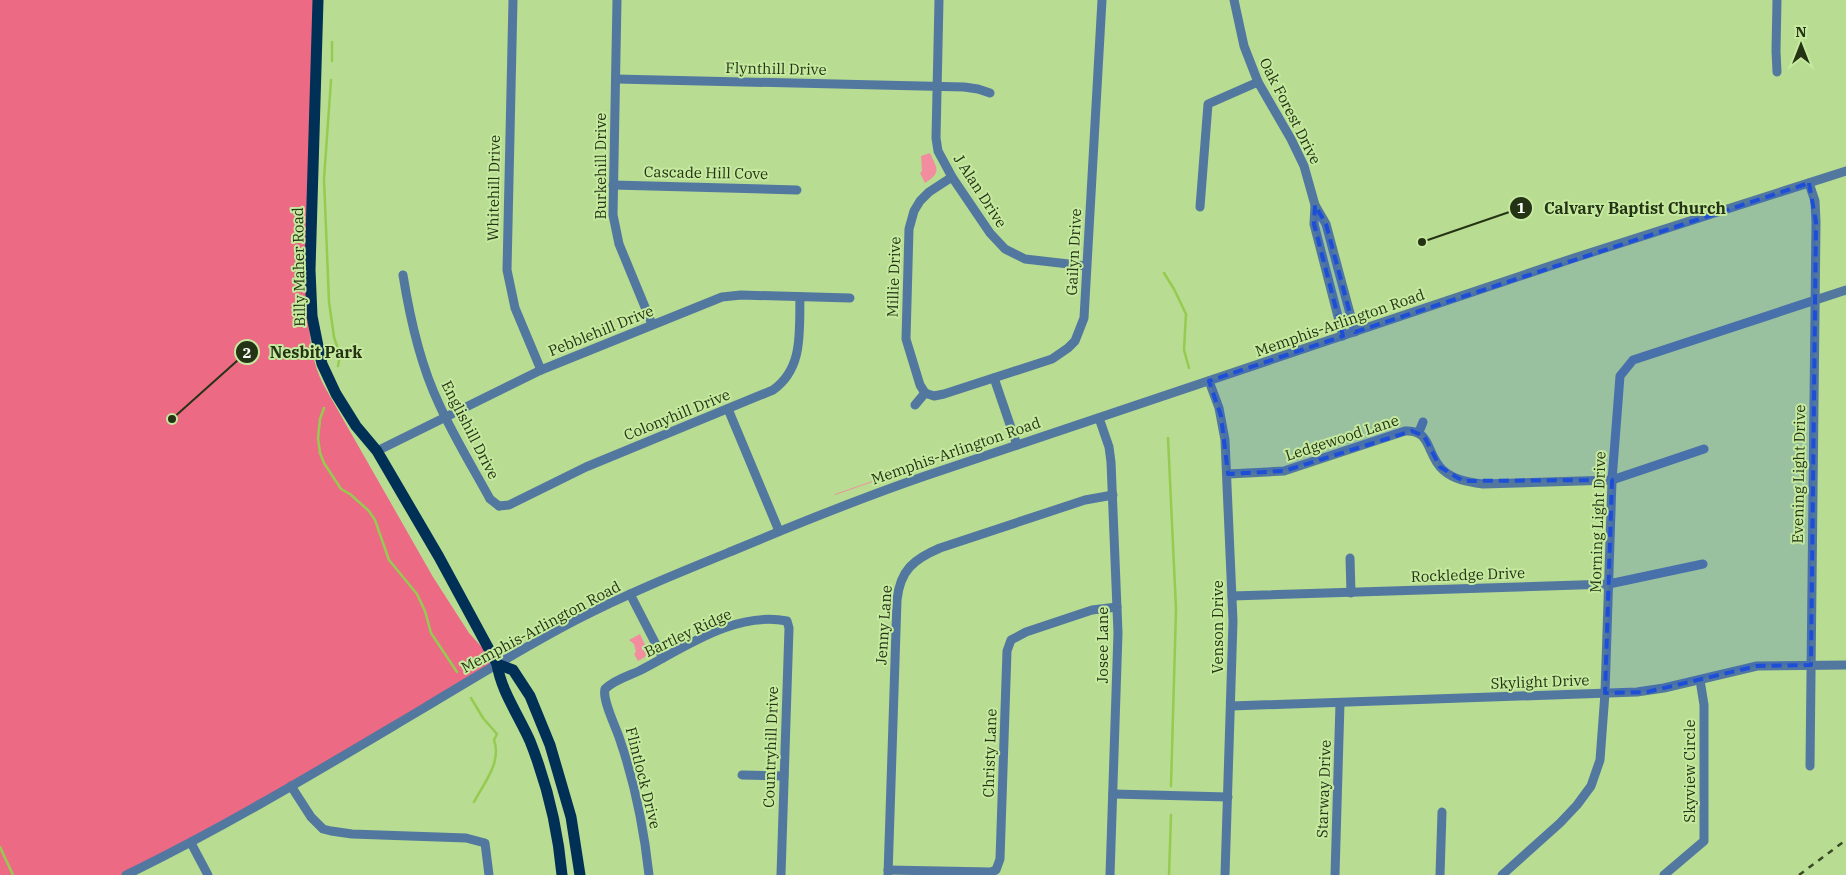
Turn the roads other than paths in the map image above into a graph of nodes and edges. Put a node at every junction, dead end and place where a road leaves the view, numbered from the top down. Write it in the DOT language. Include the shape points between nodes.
graph roads {
  1 [pos="318,0"];
  2 [pos="513,0"];
  3 [pos="617,0"];
  4 [pos="939,0"];
  5 [pos="1102,0"];
  6 [pos="1234,0"];
  7 [pos="1777,0"];
  8 [pos="1777,72"];
  9 [pos="616,79"];
  10 [pos="1258,82"];
  11 [pos="936,86"];
  12 [pos="990,93"];
  13 [pos="1846,171"];
  14 [pos="952,177"];
  15 [pos="1809,183"];
  16 [pos="613,185"];
  17 [pos="797,190"];
  18 [pos="1315,204"];
  19 [pos="1200,207"];
  20 [pos="1086,266"];
  21 [pos="403,275"];
  22 [pos="1846,290"];
  23 [pos="800,297"];
  24 [pos="850,298"];
  25 [pos="1815,300"];
  26 [pos="652,324"];
  27 [pos="1355,332"];
  28 [pos="1343,336"];
  29 [pos="541,370"];
  30 [pos="994,378"];
  31 [pos="1209,381"];
  32 [pos="925,393"];
  33 [pos="916,405"];
  34 [pos="728,409"];
  35 [pos="446,418"];
  36 [pos="1099,418"];
  37 [pos="1423,422"];
  38 [pos="1419,432"];
  39 [pos="1017,445"];
  40 [pos="1704,449"];
  41 [pos="377,451"];
  42 [pos="1228,474"];
  43 [pos="1612,480"];
  44 [pos="1112,495"];
  45 [pos="498,509"];
  46 [pos="780,531"];
  47 [pos="1350,558"];
  48 [pos="1702,564"];
  49 [pos="1609,584"];
  50 [pos="1351,592"];
  51 [pos="630,594"];
  52 [pos="1232,596"];
  53 [pos="1117,607"];
  54 [pos="787,621"];
  55 [pos="663,658"];
  56 [pos="497,664"];
  57 [pos="1811,665"];
  58 [pos="1846,665"];
  59 [pos="1700,680"];
  60 [pos="605,689"];
  61 [pos="1605,693"];
  62 [pos="1340,703"];
  63 [pos="1231,706"];
  64 [pos="1810,766"];
  65 [pos="742,775"];
  66 [pos="784,776"];
  67 [pos="291,786"];
  68 [pos="1113,794"];
  69 [pos="1228,797"];
  70 [pos="1442,812"];
  71 [pos="575,839"];
  72 [pos="558,842"];
  73 [pos="191,843"];
  74 [pos="888,873"];
  75 [pos="126,875"];
  76 [pos="208,875"];
  77 [pos="490,875"];
  78 [pos="562,875"];
  79 [pos="580,875"];
  80 [pos="649,875"];
  81 [pos="781,875"];
  82 [pos="1110,875"];
  83 [pos="1225,875"];
  84 [pos="1335,875"];
  85 [pos="1440,875"];
  86 [pos="1502,875"];
  87 [pos="1664,875"];
  1 -- 41 [label="main road, Billy Maher Road" via="312,316 327,375 345,409"];
  2 -- 29 [label="street, Whitehill Drive" via="507,270 515,308"];
  3 -- 9 [label="street, Burkehill Drive"];
  4 -- 11 [label="street, J Alan Drive"];
  5 -- 20 [label="street, Gailyn Drive"];
  6 -- 10 [label="street, Oak Forest Drive" via="1244,46"];
  7 -- 8 [label="street"];
  9 -- 11 [label="street, Flynthill Drive"];
  9 -- 16 [label="street, Burkehill Drive"];
  10 -- 18 [label="street, Oak Forest Drive" via="1304,166"];
  10 -- 19 [label="street" via="1208,104"];
  11 -- 12 [label="street, Flynthill Drive"];
  11 -- 14 [label="street, J Alan Drive" via="937,146"];
  13 -- 15 [label="street, Memphis-Arlington Road"];
  14 -- 20 [label="street, J Alan Drive" via="1005,249 1025,259"];
  14 -- 32 [label="street, Millie Drive" via="920,202 914,210 909,229 906,336"];
  15 -- 25 [label="street, Evening Light Drive" via="1816,205"];
  15 -- 27 [label="street, Memphis-Arlington Road"];
  16 -- 17 [label="street, Cascade Hill Cove"];
  16 -- 26 [label="street, Burkehill Drive" via="616,234"];
  18 -- 27 [label="street, Oak Forest Drive" via="1326,224"];
  18 -- 28 [label="street, Oak Forest Drive" via="1314,224"];
  20 -- 30 [label="street, Gailyn Drive" via="1084,318 1072,345 1052,359"];
  21 -- 35 [label="street, Englishill Drive" via="417,342"];
  22 -- 25 [label="street, Morning Light Drive"];
  23 -- 24 [label="street, Pebblehill Drive"];
  23 -- 26 [label="street, Pebblehill Drive" via="722,297"];
  23 -- 34 [label="street, Colonyhill Drive" via="798,351 789,375 773,390"];
  25 -- 43 [label="street, Morning Light Drive" via="1632,360 1620,376"];
  25 -- 57 [label="street, Evening Light Drive"];
  26 -- 29 [label="street, Pebblehill Drive"];
  27 -- 28 [label="street, Memphis-Arlington Road"];
  28 -- 31 [label="street, Memphis-Arlington Road"];
  29 -- 35 [label="street, Pebblehill Drive"];
  30 -- 32 [label="street, Gailyn Drive" via="944,394 934,396"];
  30 -- 39 [label="street"];
  31 -- 36 [label="street, Memphis-Arlington Road"];
  31 -- 42 [label="street, Venson Drive" via="1222,421"];
  32 -- 33 [label="street"];
  34 -- 45 [label="street, Colonyhill Drive" via="586,468"];
  34 -- 46 [label="street"];
  35 -- 41 [label="street, Pebblehill Drive"];
  35 -- 45 [label="street, Englishill Drive"];
  36 -- 39 [label="street, Memphis-Arlington Road"];
  36 -- 44 [label="street, Josee Lane" via="1110,455"];
  37 -- 38 [label="street"];
  38 -- 42 [label="street, Ledgewood Lane" via="1405,431 1284,471"];
  38 -- 43 [label="street, Ledgewood Lane" via="1440,467 1463,481 1483,484"];
  39 -- 46 [label="street, Memphis-Arlington Road" via="871,494"];
  40 -- 43 [label="street, Ledgewood Lane"];
  41 -- 56 [label="main road, Billy Maher Road"];
  42 -- 52 [label="street, Venson Drive"];
  43 -- 49 [label="street, Morning Light Drive"];
  44 -- 53 [label="street, Josee Lane"];
  44 -- 74 [label="street, Jenny Lane" via="1085,500 940,548 914,561 904,574 897,600"];
  46 -- 51 [label="street, Memphis-Arlington Road"];
  47 -- 50 [label="street"];
  48 -- 49 [label="street, Rockledge Drive"];
  49 -- 50 [label="street, Rockledge Drive"];
  49 -- 61 [label="street, Morning Light Drive"];
  50 -- 52 [label="street, Rockledge Drive"];
  51 -- 55 [label="street"];
  51 -- 56 [label="street, Memphis-Arlington Road"];
  52 -- 63 [label="street, Venson Drive"];
  53 -- 68 [label="street, Josee Lane"];
  53 -- 74 [label="street, Christy Lane" via="1092,610 1026,632 1014,637 1009,644 1000,859 996,870"];
  54 -- 55 [label="street, Bartley Ridge" via="761,620 732,625"];
  54 -- 66 [label="street, Countryhill Drive"];
  55 -- 60 [label="street, Bartley Ridge"];
  56 -- 67 [label="street, Memphis-Arlington Road"];
  56 -- 71 [label="main road" via="513,670 530,696 558,767"];
  56 -- 72 [label="main road, Billy Maher Road" via="499,677 542,777"];
  57 -- 58 [label="street, Skylight Drive"];
  57 -- 59 [label="street, Skylight Drive" via="1747,667"];
  57 -- 64 [label="street, Evening Light Drive"];
  59 -- 61 [label="street, Skylight Drive" via="1647,692"];
  59 -- 87 [label="street, Skyview Circle" via="1704,705 1704,841"];
  60 -- 80 [label="street, Flintlock Drive" via="605,698 635,790"];
  61 -- 62 [label="street, Skylight Drive"];
  61 -- 86 [label="street, Morning Light Drive" via="1601,755 1591,786 1560,823"];
  62 -- 63 [label="street, Skylight Drive"];
  62 -- 84 [label="street, Starway Drive"];
  63 -- 69 [label="street, Venson Drive"];
  65 -- 66 [label="street"];
  66 -- 81 [label="street, Countryhill Drive"];
  67 -- 73 [label="street, Memphis-Arlington Road"];
  67 -- 77 [label="street" via="314,820 331,831 466,838 485,842"];
  68 -- 69 [label="street"];
  68 -- 82 [label="street, Josee Lane"];
  69 -- 83 [label="street, Venson Drive"];
  70 -- 85 [label="street"];
  71 -- 72 [label="main road"];
  71 -- 79 [label="main road"];
  72 -- 78 [label="main road, Billy Maher Road"];
  73 -- 75 [label="street, Memphis-Arlington Road"];
  73 -- 76 [label="street"];
}
